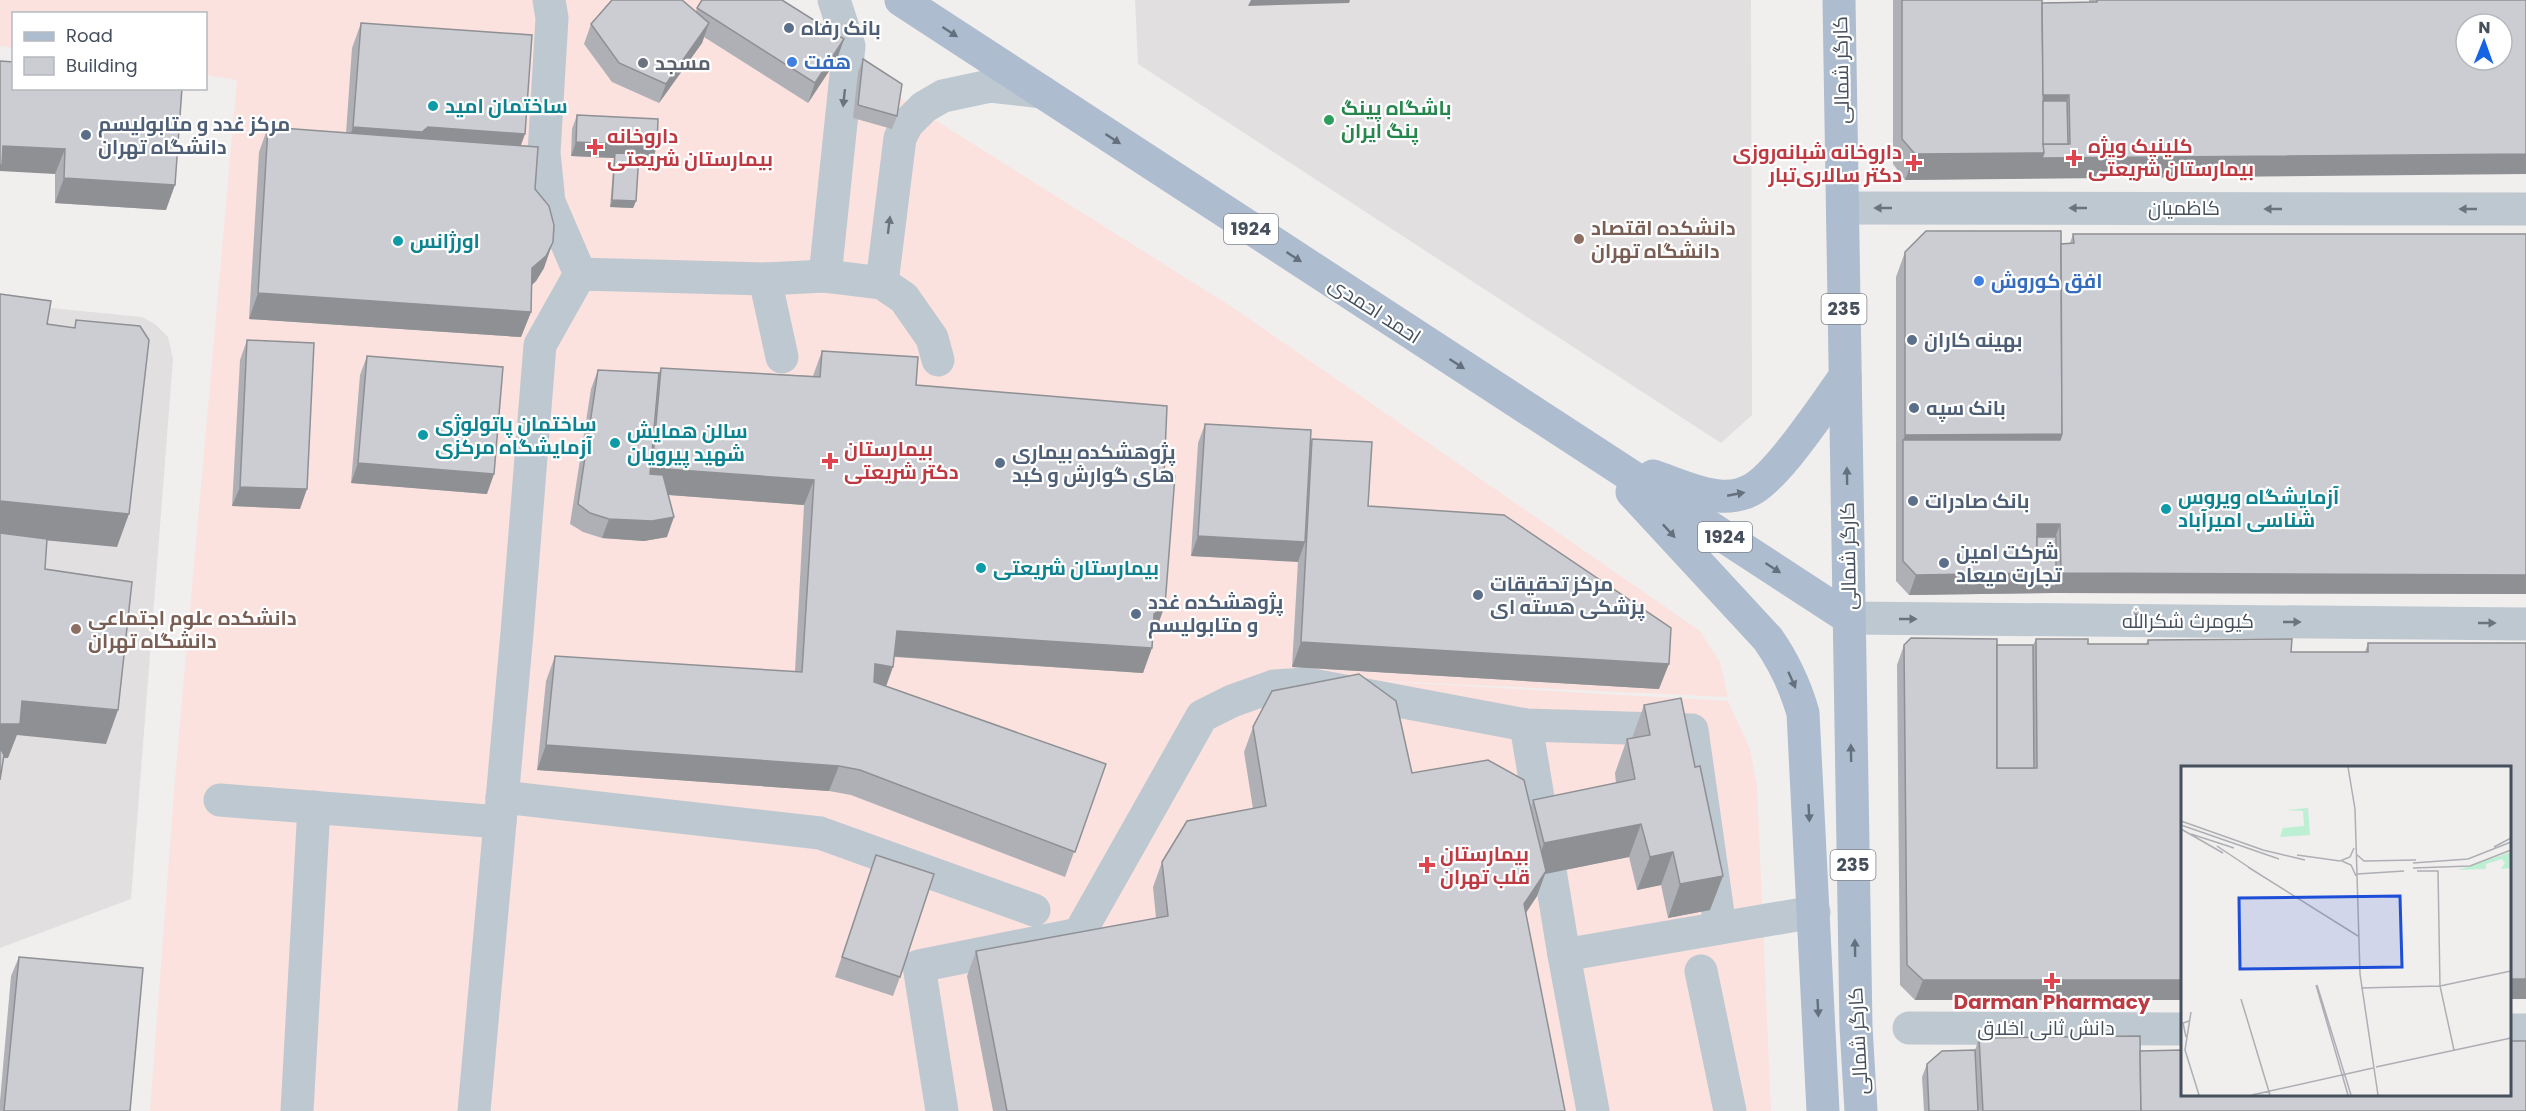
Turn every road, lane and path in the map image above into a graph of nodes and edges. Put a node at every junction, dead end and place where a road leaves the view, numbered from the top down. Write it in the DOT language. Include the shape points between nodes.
graph roads {
  1 [pos="549,0"];
  2 [pos="834,0"];
  3 [pos="901,0"];
  4 [pos="1839,0"];
  5 [pos="1042,92"];
  6 [pos="1843,208"];
  7 [pos="2526,209"];
  8 [pos="580,274"];
  9 [pos="825,276"];
  10 [pos="765,279"];
  11 [pos="882,283"];
  12 [pos="782,357"];
  13 [pos="938,360"];
  14 [pos="1845,377"];
  15 [pos="1600,457"];
  16 [pos="1849,618"];
  17 [pos="2526,624"];
  18 [pos="1526,725"];
  19 [pos="220,800"];
  20 [pos="314,807"];
  21 [pos="501,809"];
  22 [pos="1034,910"];
  23 [pos="1814,912"];
  24 [pos="1720,927"];
  25 [pos="1564,955"];
  26 [pos="1701,971"];
  27 [pos="1909,1028"];
  28 [pos="2181,1029"];
  29 [pos="297,1111"];
  30 [pos="474,1111"];
  31 [pos="942,1111"];
  32 [pos="1593,1111"];
  33 [pos="1730,1111"];
  34 [pos="1823,1111"];
  35 [pos="1862,1111"];
  1 -- 8 [label="street" via="552,18 544,153 549,202"];
  2 -- 9 [label="street, one-way" via="849,46"];
  3 -- 5 [label="main road, احمد احمدی / 1924, one-way"];
  4 -- 6 [label="main road, کارگر شمالی / 235"];
  11 -- 5 [label="street, one-way" via="900,138 908,124 924,107 944,96 990,86"];
  5 -- 15 [label="main road, احمد احمدی / 1924, one-way"];
  7 -- 6 [label="street, کاظمیان, one-way"];
  6 -- 14 [label="main road, کارگر شمالی / 235"];
  8 -- 10 [label="street"];
  8 -- 21 [label="street" via="540,345"];
  9 -- 10 [label="street"];
  9 -- 11 [label="street"];
  10 -- 12 [label="street"];
  11 -- 13 [label="street" via="904,298 932,339"];
  15 -- 14 [label="main road, one-way" via="1690,489 1719,496 1736,495 1750,490 1772,472"];
  16 -- 14 [label="main road, کارگر شمالی / 235, one-way"];
  15 -- 16 [label="main road, احمد احمدی / 1924, one-way"];
  15 -- 23 [label="main road, کارگر شمالی, one-way" via="1768,639 1787,670 1803,712"];
  16 -- 17 [label="street, کیومرث شکرالله, one-way"];
  35 -- 16 [label="main road, کارگر شمالی / 235, one-way" via="1856,1027"];
  18 -- 24 [label="street" via="1692,730"];
  18 -- 25 [label="street"];
  18 -- 31 [label="street" via="1307,684 1274,686 1202,716 1079,934 919,966"];
  19 -- 20 [label="street"];
  20 -- 21 [label="street"];
  20 -- 29 [label="street"];
  21 -- 22 [label="street" via="820,833"];
  21 -- 30 [label="street"];
  23 -- 24 [label="street"];
  23 -- 34 [label="main road, کارگر شمالی, one-way"];
  24 -- 25 [label="street"];
  25 -- 32 [label="street"];
  26 -- 33 [label="street"];
  27 -- 28 [label="street, دانش ثانی اخلاق"];
}
